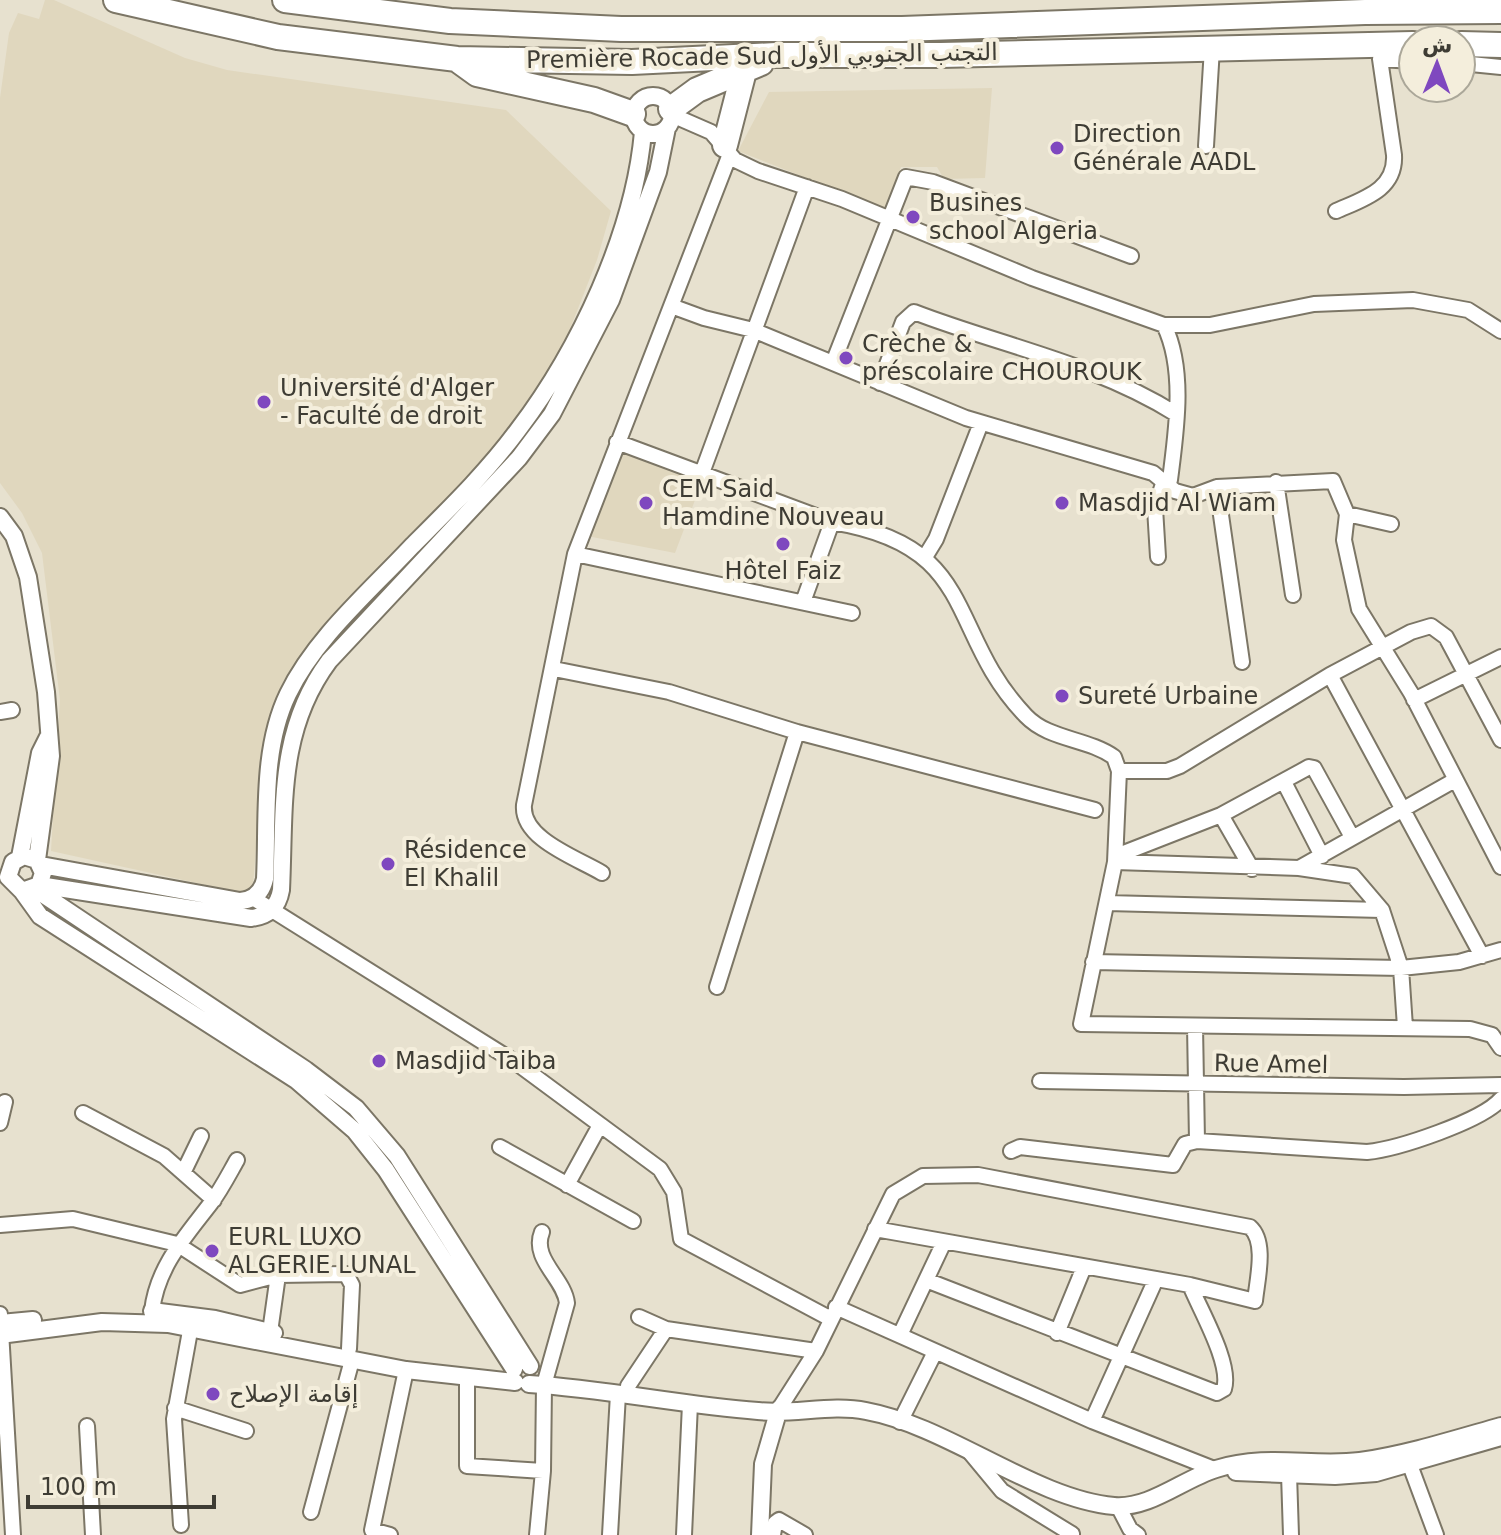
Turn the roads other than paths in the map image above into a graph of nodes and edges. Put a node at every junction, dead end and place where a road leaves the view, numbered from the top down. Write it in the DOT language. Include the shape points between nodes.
graph roads {
  1 [pos="116,0"];
  2 [pos="285,0"];
  3 [pos="1471,0"];
  4 [pos="1200,9"];
  5 [pos="1501,11"];
  6 [pos="1397,44"];
  7 [pos="1477,44"];
  8 [pos="1501,45"];
  9 [pos="1216,48"];
  10 [pos="776,55"];
  11 [pos="457,59"];
  12 [pos="1380,59"];
  13 [pos="1397,60"];
  14 [pos="1477,65"];
  15 [pos="1501,67"];
  16 [pos="744,71"];
  17 [pos="670,119"];
  18 [pos="638,123"];
  19 [pos="1206,146"];
  20 [pos="727,149"];
  21 [pos="807,187"];
  22 [pos="1336,211"];
  23 [pos="889,219"];
  24 [pos="1131,256"];
  25 [pos="674,307"];
  26 [pos="1468,310"];
  27 [pos="1501,317"];
  28 [pos="1164,325"];
  29 [pos="753,330"];
  30 [pos="1501,331"];
  31 [pos="833,363"];
  32 [pos="880,383"];
  33 [pos="1176,414"];
  34 [pos="981,423"];
  35 [pos="617,442"];
  36 [pos="702,473"];
  37 [pos="1164,481"];
  38 [pos="1276,482"];
  39 [pos="1217,487"];
  40 [pos="1347,514"];
  41 [pos="0,517"];
  42 [pos="832,522"];
  43 [pos="1391,524"];
  44 [pos="575,554"];
  45 [pos="925,557"];
  46 [pos="1158,557"];
  47 [pos="1293,595"];
  48 [pos="803,602"];
  49 [pos="852,613"];
  50 [pos="1382,647"];
  51 [pos="1501,657"];
  52 [pos="1242,662"];
  53 [pos="554,669"];
  54 [pos="1330,675"];
  55 [pos="1465,675"];
  56 [pos="1414,700"];
  57 [pos="797,732"];
  58 [pos="1501,740"];
  59 [pos="1119,771"];
  60 [pos="1455,780"];
  61 [pos="1284,782"];
  62 [pos="1095,810"];
  63 [pos="1403,811"];
  64 [pos="1221,815"];
  65 [pos="1352,837"];
  66 [pos="1322,856"];
  67 [pos="1115,859"];
  68 [pos="23,860"];
  69 [pos="1501,867"];
  70 [pos="1299,868"];
  71 [pos="1252,869"];
  72 [pos="602,873"];
  73 [pos="22,887"];
  74 [pos="253,898"];
  75 [pos="1107,903"];
  76 [pos="271,910"];
  77 [pos="1382,910"];
  78 [pos="1501,950"];
  79 [pos="1482,956"];
  80 [pos="1093,962"];
  81 [pos="1401,968"];
  82 [pos="717,987"];
  83 [pos="1195,1026"];
  84 [pos="1405,1027"];
  85 [pos="1501,1048"];
  86 [pos="1040,1081"];
  87 [pos="1195,1085"];
  88 [pos="1501,1085"];
  89 [pos="1501,1099"];
  90 [pos="5,1102"];
  91 [pos="83,1113"];
  92 [pos="0,1123"];
  93 [pos="600,1125"];
  94 [pos="201,1136"];
  95 [pos="1197,1141"];
  96 [pos="500,1147"];
  97 [pos="1011,1151"];
  98 [pos="237,1160"];
  99 [pos="184,1171"];
  100 [pos="567,1185"];
  101 [pos="214,1200"];
  102 [pos="633,1221"];
  103 [pos="0,1225"];
  104 [pos="875,1229"];
  105 [pos="542,1232"];
  106 [pos="944,1242"];
  107 [pos="177,1244"];
  108 [pos="1084,1267"];
  109 [pos="278,1275"];
  110 [pos="1156,1279"];
  111 [pos="926,1280"];
  112 [pos="1190,1285"];
  113 [pos="152,1311"];
  114 [pos="834,1313"];
  115 [pos="639,1317"];
  116 [pos="192,1321"];
  117 [pos="1,1326"];
  118 [pos="666,1329"];
  119 [pos="270,1332"];
  120 [pos="1057,1333"];
  121 [pos="900,1335"];
  122 [pos="816,1351"];
  123 [pos="935,1352"];
  124 [pos="351,1355"];
  125 [pos="1123,1356"];
  126 [pos="406,1370"];
  127 [pos="528,1376"];
  128 [pos="467,1378"];
  129 [pos="623,1390"];
  130 [pos="690,1404"];
  131 [pos="175,1408"];
  132 [pos="779,1409"];
  133 [pos="1092,1421"];
  134 [pos="900,1422"];
  135 [pos="87,1426"];
  136 [pos="1501,1426"];
  137 [pos="246,1431"];
  138 [pos="1501,1437"];
  139 [pos="967,1449"];
  140 [pos="1410,1465"];
  141 [pos="1214,1469"];
  142 [pos="543,1471"];
  143 [pos="1289,1474"];
  144 [pos="1118,1506"];
  145 [pos="311,1512"];
  146 [pos="181,1525"];
  147 [pos="1074,1530"];
  148 [pos="13,1535"];
  149 [pos="93,1535"];
  150 [pos="390,1535"];
  151 [pos="537,1535"];
  152 [pos="610,1535"];
  153 [pos="684,1535"];
  154 [pos="760,1535"];
  155 [pos="773,1535"];
  156 [pos="805,1535"];
  157 [pos="1138,1535"];
  158 [pos="1291,1535"];
  159 [pos="1436,1535"];
  1 -- 11 [label="highway, Première Rocade Sud التجنب الجنوبي الأول" via="278,37"];
  2 -- 4 [label="highway, Première Rocade Sud التجنب الجنوبي الأول" via="450,21 621,29 902,29"];
  3 -- 5 [label="highway"];
  4 -- 5 [label="highway, Première Rocade Sud التجنب الجنوبي الأول"];
  6 -- 9 [label="highway, Première Rocade Sud التجنب الجنوبي الأول"];
  7 -- 8 [label="highway"];
  9 -- 10 [label="highway, Première Rocade Sud التجنب الجنوبي الأول"];
  9 -- 12 [label="highway"];
  9 -- 19 [label="street"];
  10 -- 11 [label="highway, Première Rocade Sud التجنب الجنوبي الأول" via="632,62"];
  10 -- 16 [label="highway"];
  11 -- 18 [label="highway" via="477,74 594,100"];
  12 -- 13 [label="street"];
  12 -- 22 [label="street" via="1395,170 1379,189"];
  14 -- 15 [label="street"];
  16 -- 17 [label="highway" via="697,90"];
  16 -- 20 [label="highway"];
  17 -- 18 [label="street" via="654,134"];
  17 -- 18 [label="street" via="663,98 650,96 639,102"];
  17 -- 20 [label="street" via="696,124"];
  17 -- 76 [label="street" via="658,172 611,300 552,414 509,468 329,661 304,699 290,743 281,890"];
  18 -- 74 [label="street" via="625,220 583,322 550,384 494,460 312,654 287,696 273,742 265,879"];
  20 -- 21 [label="street" via="758,171"];
  20 -- 25 [label="street"];
  21 -- 23 [label="street"];
  21 -- 29 [label="street"];
  23 -- 24 [label="street" via="904,178 922,178"];
  23 -- 28 [label="street"];
  23 -- 31 [label="street"];
  25 -- 29 [label="street"];
  25 -- 35 [label="street"];
  26 -- 27 [label="street"];
  26 -- 28 [label="street" via="1413,300 1368,300 1314,304 1210,325"];
  26 -- 30 [label="street"];
  28 -- 33 [label="street" via="1174,357"];
  29 -- 31 [label="street"];
  29 -- 36 [label="street"];
  31 -- 32 [label="street"];
  32 -- 33 [label="street" via="903,322 914,312 1052,357 1143,393"];
  32 -- 34 [label="street"];
  33 -- 37 [label="street" via="1170,480"];
  34 -- 37 [label="street" via="1123,463"];
  34 -- 45 [label="street"];
  35 -- 36 [label="street"];
  35 -- 44 [label="street"];
  36 -- 42 [label="street"];
  37 -- 39 [label="street" via="1193,496"];
  37 -- 46 [label="street" via="1155,508"];
  38 -- 39 [label="street"];
  38 -- 40 [label="street" via="1333,481"];
  38 -- 47 [label="street"];
  39 -- 52 [label="street"];
  40 -- 43 [label="street"];
  40 -- 50 [label="street" via="1344,540 1359,609"];
  41 -- 68 [label="street" via="14,536 28,577 51,756"];
  42 -- 45 [label="street" via="868,530"];
  42 -- 48 [label="street"];
  44 -- 48 [label="street"];
  44 -- 53 [label="street"];
  45 -- 59 [label="street" via="951,589 995,673 1026,716 1056,735 1106,752"];
  48 -- 49 [label="street"];
  50 -- 54 [label="street"];
  50 -- 55 [label="street" via="1431,626 1446,637"];
  50 -- 56 [label="street"];
  51 -- 55 [label="street"];
  53 -- 57 [label="street" via="669,692"];
  53 -- 72 [label="street" via="524,819 535,833"];
  54 -- 59 [label="street" via="1180,766"];
  54 -- 63 [label="street"];
  55 -- 56 [label="street"];
  55 -- 58 [label="street"];
  56 -- 60 [label="street"];
  57 -- 62 [label="street"];
  57 -- 82 [label="street"];
  59 -- 67 [label="street"];
  60 -- 63 [label="street"];
  60 -- 69 [label="street"];
  61 -- 64 [label="street"];
  61 -- 65 [label="street" via="1314,768"];
  61 -- 66 [label="street"];
  63 -- 65 [label="street"];
  63 -- 79 [label="street"];
  64 -- 67 [label="street"];
  64 -- 71 [label="street"];
  65 -- 66 [label="street"];
  66 -- 70 [label="street"];
  67 -- 71 [label="street"];
  67 -- 75 [label="street"];
  68 -- 73 [label="street" via="8,872"];
  68 -- 73 [label="street" via="43,873"];
  68 -- 74 [label="street" via="240,901"];
  70 -- 71 [label="street"];
  70 -- 77 [label="street" via="1353,876"];
  73 -- 76 [label="street" via="243,918"];
  73 -- 127 [label="street" via="40,916 296,1080 355,1131"];
  74 -- 76 [label="street"];
  75 -- 77 [label="street"];
  75 -- 80 [label="street"];
  76 -- 93 [label="street" via="518,1064"];
  77 -- 81 [label="street"];
  78 -- 79 [label="street"];
  79 -- 81 [label="street"];
  80 -- 81 [label="street"];
  80 -- 83 [label="street" via="1081,1024"];
  81 -- 84 [label="street"];
  83 -- 84 [label="street"];
  83 -- 87 [label="street"];
  84 -- 85 [label="street" via="1470,1029 1492,1035"];
  86 -- 87 [label="street, Rue Amel"];
  87 -- 88 [label="street, Rue Amel"];
  87 -- 95 [label="street"];
  89 -- 95 [label="street" via="1474,1116 1390,1149"];
  90 -- 92 [label="street"];
  91 -- 99 [label="street"];
  93 -- 100 [label="street"];
  93 -- 114 [label="street" via="660,1169 674,1192 681,1239"];
  94 -- 99 [label="street"];
  95 -- 97 [label="street" via="1185,1144 1173,1165 1020,1147"];
  96 -- 100 [label="street"];
  98 -- 101 [label="street"];
  99 -- 101 [label="street"];
  100 -- 102 [label="street"];
  101 -- 107 [label="street"];
  103 -- 107 [label="street" via="73,1219"];
  104 -- 106 [label="street"];
  104 -- 112 [label="street" via="893,1194 910,1182 923,1176 978,1175 1255,1231 1255,1301"];
  104 -- 114 [label="street"];
  105 -- 127 [label="street" via="541,1253 567,1303"];
  106 -- 108 [label="street"];
  106 -- 111 [label="street"];
  107 -- 109 [label="street" via="240,1285"];
  107 -- 113 [label="street" via="154,1291"];
  108 -- 110 [label="street"];
  108 -- 120 [label="street"];
  109 -- 119 [label="street"];
  109 -- 124 [label="street" via="346,1274 352,1285"];
  110 -- 112 [label="street"];
  110 -- 125 [label="street"];
  111 -- 120 [label="street"];
  111 -- 121 [label="street"];
  112 -- 125 [label="street" via="1222,1359 1224,1389 1217,1393"];
  113 -- 116 [label="street"];
  113 -- 117 [label="street"];
  114 -- 121 [label="street"];
  114 -- 122 [label="street"];
  115 -- 118 [label="street"];
  116 -- 117 [label="street"];
  116 -- 119 [label="street"];
  116 -- 124 [label="street"];
  116 -- 131 [label="street"];
  117 -- 148 [label="street"];
  118 -- 122 [label="street"];
  118 -- 129 [label="street"];
  119 -- 124 [label="street"];
  120 -- 125 [label="street"];
  121 -- 123 [label="street"];
  122 -- 132 [label="street"];
  123 -- 133 [label="street"];
  123 -- 134 [label="street"];
  124 -- 126 [label="street"];
  124 -- 127 [label="street"];
  124 -- 145 [label="street"];
  125 -- 133 [label="street"];
  126 -- 128 [label="street"];
  126 -- 150 [label="street" via="372,1530"];
  127 -- 128 [label="street"];
  127 -- 129 [label="street"];
  127 -- 142 [label="street"];
  128 -- 142 [label="street" via="467,1466"];
  129 -- 130 [label="street"];
  129 -- 132 [label="street"];
  129 -- 152 [label="street"];
  130 -- 132 [label="street" via="759,1412"];
  130 -- 153 [label="street"];
  131 -- 137 [label="street"];
  131 -- 146 [label="street"];
  132 -- 134 [label="street" via="867,1411"];
  132 -- 154 [label="street" via="763,1464"];
  133 -- 141 [label="street"];
  134 -- 139 [label="street"];
  135 -- 149 [label="street"];
  136 -- 141 [label="street" via="1357,1461 1290,1459"];
  138 -- 140 [label="street"];
  139 -- 144 [label="street" via="1087,1502"];
  139 -- 147 [label="street" via="1002,1491"];
  140 -- 143 [label="street" via="1376,1473"];
  140 -- 159 [label="street"];
  141 -- 143 [label="street"];
  141 -- 144 [label="street" via="1136,1504"];
  142 -- 151 [label="street"];
  143 -- 158 [label="street"];
  144 -- 157 [label="street"];
  155 -- 156 [label="street" via="779,1520"];
}
